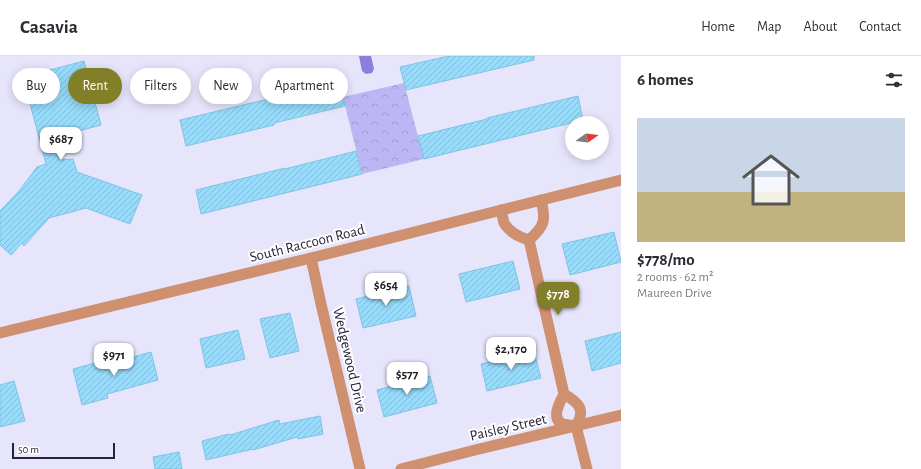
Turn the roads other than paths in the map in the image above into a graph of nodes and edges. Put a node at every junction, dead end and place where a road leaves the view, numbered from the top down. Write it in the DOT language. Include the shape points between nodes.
graph roads {
  1 [pos="621,180"];
  2 [pos="541,200"];
  3 [pos="501,210"];
  4 [pos="529,240"];
  5 [pos="311,258"];
  6 [pos="0,333"];
  7 [pos="564,394"];
  8 [pos="621,415"];
  9 [pos="576,426"];
  10 [pos="360,469"];
  11 [pos="401,469"];
  12 [pos="587,469"];
  1 -- 2 [label="street, South Raccoon Road"];
  2 -- 3 [label="street, South Raccoon Road"];
  2 -- 4 [label="street" via="544,218 537,233"];
  3 -- 4 [label="street" via="504,223 511,231 518,237"];
  3 -- 5 [label="street, South Raccoon Road"];
  4 -- 7 [label="street"];
  5 -- 6 [label="street, South Raccoon Road"];
  5 -- 10 [label="street, Wedgewood Drive"];
  7 -- 9 [label="street" via="580,408 580,419"];
  7 -- 9 [label="street" via="557,416 563,424"];
  8 -- 9 [label="street, Paisley Street"];
  9 -- 11 [label="street, Paisley Street"];
  9 -- 12 [label="street"];
}
